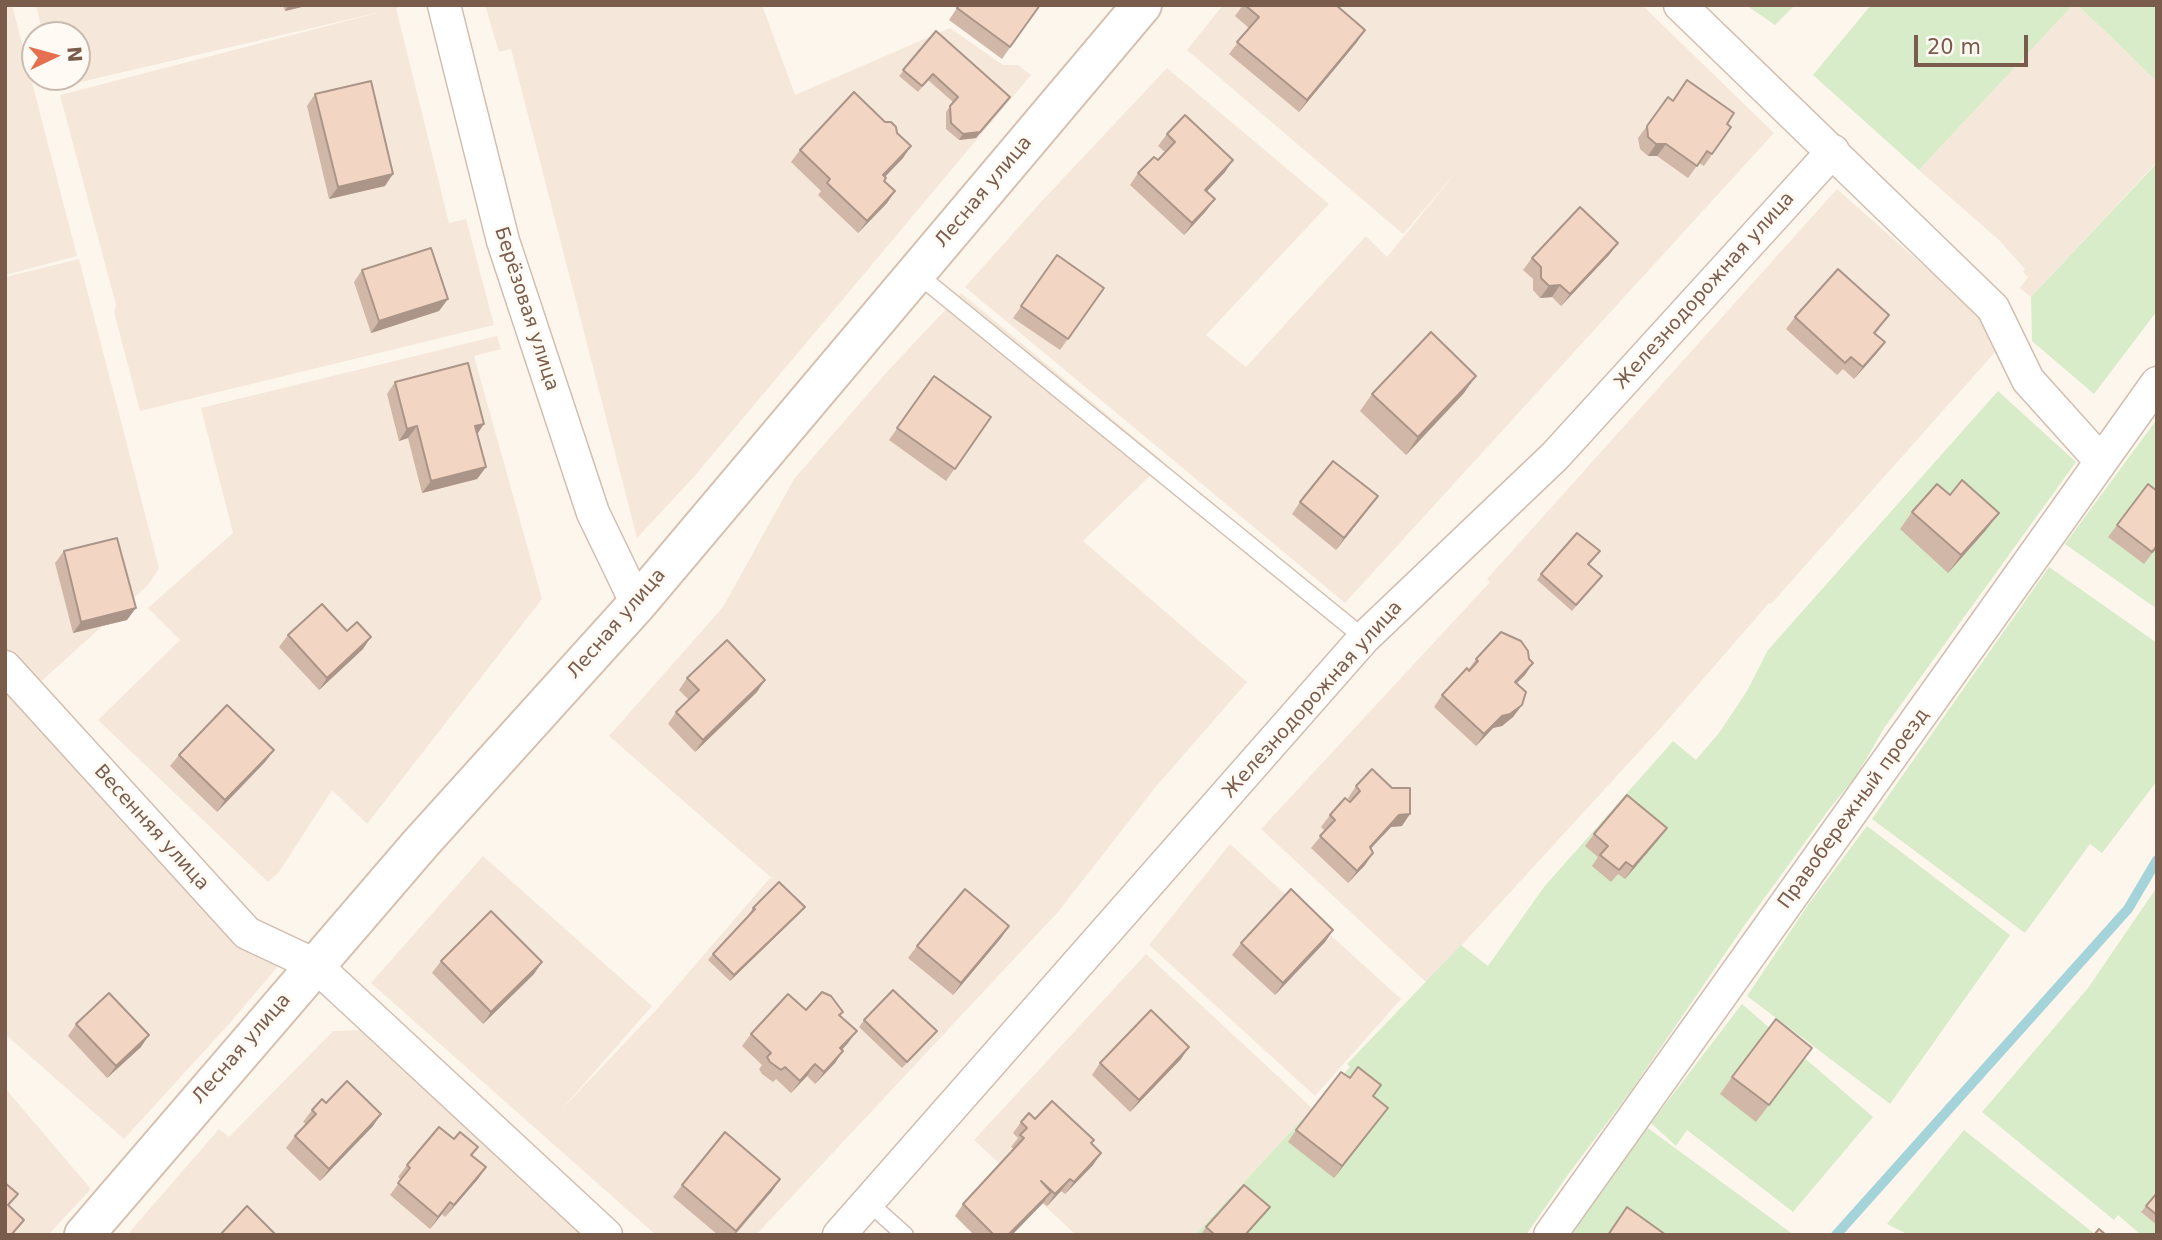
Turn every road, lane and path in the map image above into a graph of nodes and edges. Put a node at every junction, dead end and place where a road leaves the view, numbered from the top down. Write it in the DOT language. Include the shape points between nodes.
graph roads {
  1 [pos="444,5"];
  2 [pos="1142,5"];
  3 [pos="1680,5"];
  4 [pos="1833,151"];
  5 [pos="916,273"];
  6 [pos="2157,383"];
  7 [pos="2100,460"];
  8 [pos="637,604"];
  9 [pos="1364,638"];
  10 [pos="5,667"];
  11 [pos="315,965"];
  12 [pos="869,1202"];
  13 [pos="84,1235"];
  14 [pos="606,1235"];
  15 [pos="839,1235"];
  16 [pos="905,1235"];
  17 [pos="1549,1235"];
  1 -- 8 [label="street, Берёзовая улица" via="503,241 593,513"];
  2 -- 5 [label="street, Лесная улица"];
  3 -- 4 [label="street"];
  4 -- 7 [label="street" via="1993,308 2028,380"];
  4 -- 9 [label="street, Железнодорожная улица" via="1555,456"];
  5 -- 8 [label="street, Лесная улица"];
  5 -- 9 [label="lane"];
  6 -- 7 [label="street, Правобережный проезд"];
  7 -- 17 [label="street, Правобережный проезд"];
  8 -- 11 [label="street, Лесная улица"];
  9 -- 12 [label="street, Железнодорожная улица"];
  10 -- 11 [label="street, Весенняя улица" via="247,933"];
  11 -- 13 [label="street, Лесная улица"];
  11 -- 14 [label="street, Весенняя улица"];
  12 -- 15 [label="street, Железнодорожная улица"];
  12 -- 16 [label="lane"];
}
